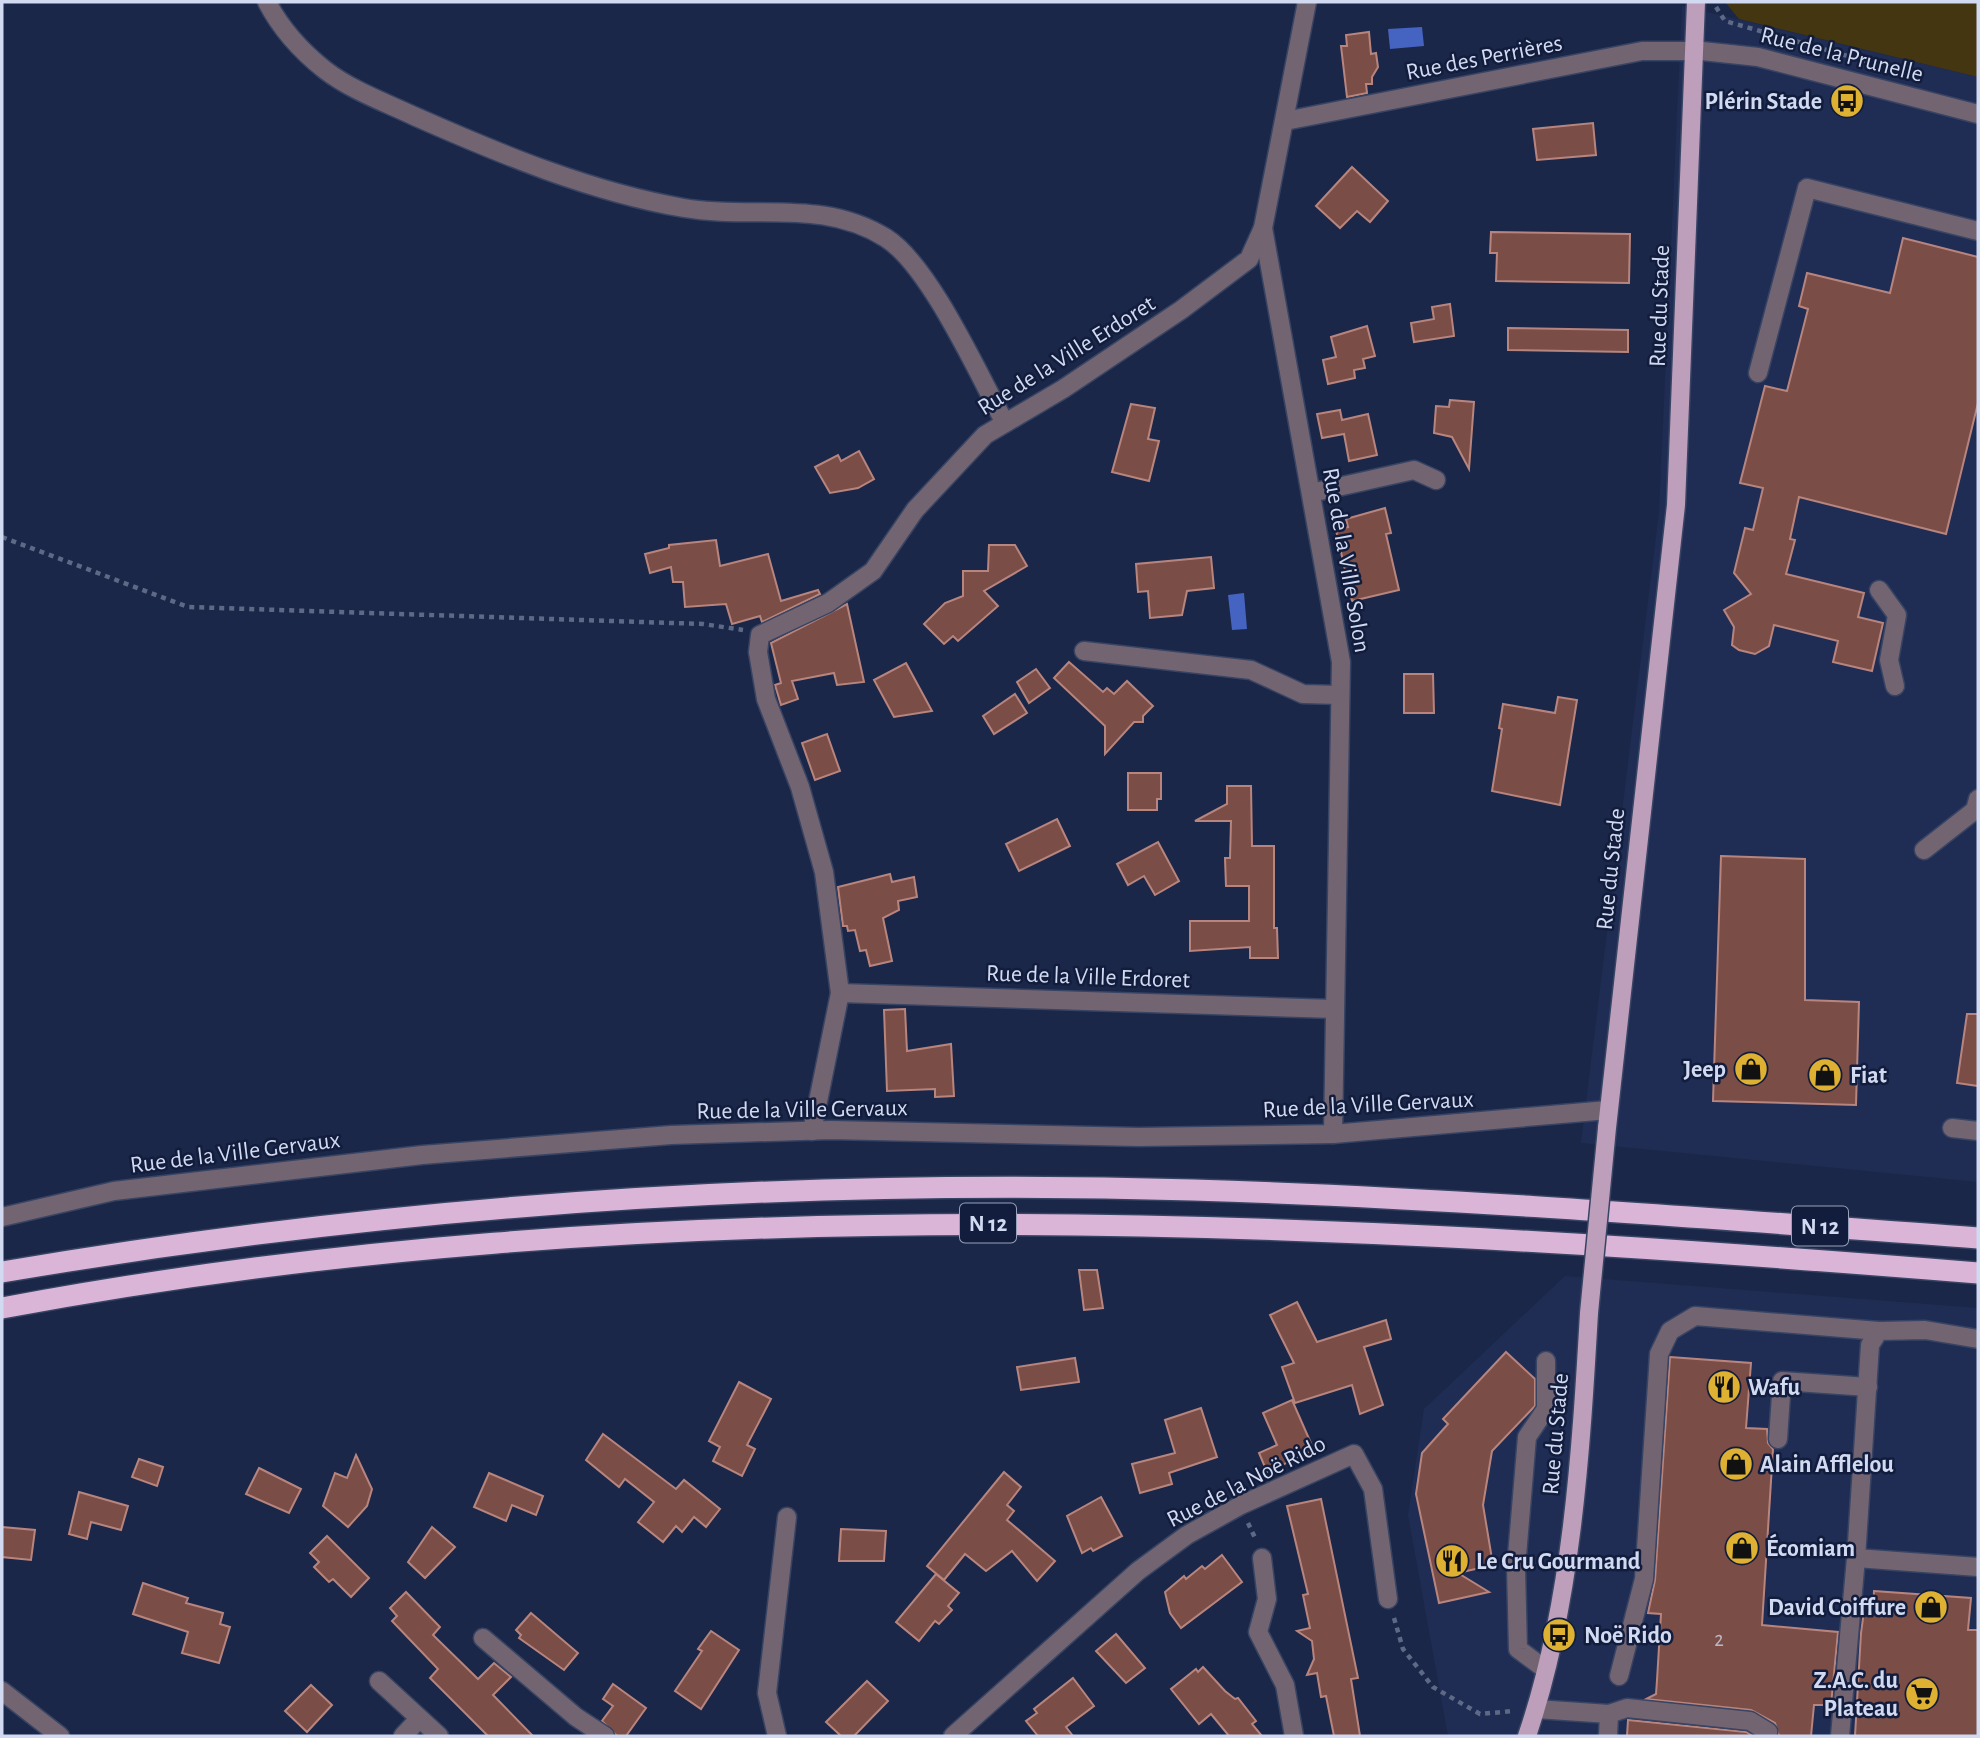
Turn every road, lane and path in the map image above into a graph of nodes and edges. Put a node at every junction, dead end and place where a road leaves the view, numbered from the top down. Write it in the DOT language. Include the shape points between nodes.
graph roads {
  1 [pos="267,2"];
  2 [pos="1307,2"];
  3 [pos="1696,2"];
  4 [pos="1715,6"];
  5 [pos="1693,51"];
  6 [pos="1889,68"];
  7 [pos="1978,114"];
  8 [pos="1285,121"];
  9 [pos="1264,228"];
  10 [pos="1978,231"];
  11 [pos="1758,373"];
  12 [pos="1005,423"];
  13 [pos="1436,481"];
  14 [pos="1311,493"];
  15 [pos="2,537"];
  16 [pos="1879,590"];
  17 [pos="760,635"];
  18 [pos="1084,651"];
  19 [pos="1895,686"];
  20 [pos="1340,695"];
  21 [pos="1978,799"];
  22 [pos="1924,850"];
  23 [pos="840,993"];
  24 [pos="1334,1009"];
  25 [pos="1608,1119"];
  26 [pos="1952,1128"];
  27 [pos="812,1131"];
  28 [pos="1978,1131"];
  29 [pos="1333,1135"];
  30 [pos="2,1217"];
  31 [pos="1978,1238"];
  32 [pos="2,1272"];
  33 [pos="1978,1273"];
  34 [pos="2,1308"];
  35 [pos="1879,1331"];
  36 [pos="1978,1339"];
  37 [pos="1546,1361"];
  38 [pos="1868,1387"];
  39 [pos="1778,1439"];
  40 [pos="1241,1505"];
  41 [pos="787,1517"];
  42 [pos="1262,1558"];
  43 [pos="1856,1558"];
  44 [pos="1978,1567"];
  45 [pos="1388,1600"];
  46 [pos="483,1639"];
  47 [pos="1545,1669"];
  48 [pos="1619,1676"];
  49 [pos="379,1681"];
  50 [pos="2,1691"];
  51 [pos="1536,1709"];
  52 [pos="1609,1714"];
  53 [pos="419,1719"];
  54 [pos="60,1736"];
  55 [pos="403,1736"];
  56 [pos="439,1736"];
  57 [pos="605,1736"];
  58 [pos="777,1736"];
  59 [pos="953,1736"];
  60 [pos="1294,1736"];
  61 [pos="1527,1736"];
  62 [pos="1608,1736"];
  63 [pos="1767,1736"];
  64 [pos="1840,1736"];
  1 -- 12 [label="street" via="297,44 327,72 361,92 577,181 686,208 813,211 852,221 887,239 920,270"];
  2 -- 8 [label="street, Rue de la Ville Solon"];
  3 -- 5 [label="main road, Rue du Stade"];
  4 -- 6 [label="path" via="1725,21"];
  5 -- 7 [label="street, Rue de la Prunelle" via="1758,57"];
  5 -- 8 [label="street, Rue des Perrières" via="1642,51"];
  5 -- 25 [label="main road, Rue du Stade" via="1676,505"];
  8 -- 9 [label="street, Rue de la Ville Solon"];
  9 -- 12 [label="street, Rue de la Ville Erdoret" via="1249,259 1150,333"];
  9 -- 14 [label="street, Rue de la Ville Solon"];
  10 -- 11 [label="street" via="1807,188"];
  12 -- 17 [label="street, Rue de la Ville Erdoret" via="985,435 915,510 873,571 828,603"];
  13 -- 14 [label="street" via="1414,470"];
  14 -- 20 [label="street, Rue de la Ville Solon" via="1341,662"];
  15 -- 17 [label="path" via="188,607 703,624"];
  16 -- 19 [label="street" via="1897,615 1889,660"];
  17 -- 23 [label="street" via="758,652 766,699 800,787 824,873"];
  18 -- 20 [label="street" via="1251,670 1303,694"];
  20 -- 24 [label="street, Rue de la Ville Solon"];
  21 -- 22 [label="street" via="1975,810"];
  23 -- 24 [label="street, Rue de la Ville Erdoret"];
  23 -- 27 [label="street"];
  24 -- 29 [label="street, Rue de la Ville Solon"];
  25 -- 29 [label="street, Rue de la Ville Gervaux"];
  25 -- 47 [label="main road, Rue du Stade, bridge" via="1578,1469 1567,1562"];
  26 -- 28 [label="street"];
  27 -- 29 [label="street, Rue de la Ville Gervaux"];
  27 -- 30 [label="street, Rue de la Ville Gervaux" via="671,1135 422,1155 114,1191"];
  31 -- 32 [label="highway, N 12" via="1634,1213 1204,1191 796,1191 350,1223"];
  33 -- 34 [label="highway, N 12" via="1330,1229 926,1223 608,1235 444,1248 279,1264"];
  35 -- 36 [label="street" via="1925,1331"];
  35 -- 38 [label="street" via="1870,1345"];
  35 -- 48 [label="street" via="1695,1316 1670,1331 1660,1354 1644,1578"];
  37 -- 47 [label="street" via="1546,1409 1527,1437 1516,1568 1518,1649"];
  38 -- 39 [label="street" via="1782,1381"];
  38 -- 43 [label="street"];
  40 -- 42 [label="path"];
  40 -- 45 [label="street, Rue de la Noë Rido" via="1354,1454 1373,1489"];
  40 -- 59 [label="street, Rue de la Noë Rido" via="1187,1535 1138,1571"];
  41 -- 58 [label="street" via="767,1693"];
  42 -- 60 [label="street" via="1267,1599 1258,1632 1285,1685"];
  43 -- 44 [label="street"];
  43 -- 64 [label="street"];
  45 -- 51 [label="path" via="1403,1649 1433,1687 1480,1714"];
  46 -- 57 [label="street"];
  47 -- 51 [label="main road, Rue du Stade"];
  49 -- 53 [label="street"];
  50 -- 54 [label="street"];
  51 -- 52 [label="street"];
  51 -- 61 [label="main road, Rue du Stade"];
  52 -- 62 [label="street"];
  52 -- 63 [label="street" via="1628,1708 1750,1721 1768,1732"];
  53 -- 55 [label="street"];
  53 -- 56 [label="street"];
}
